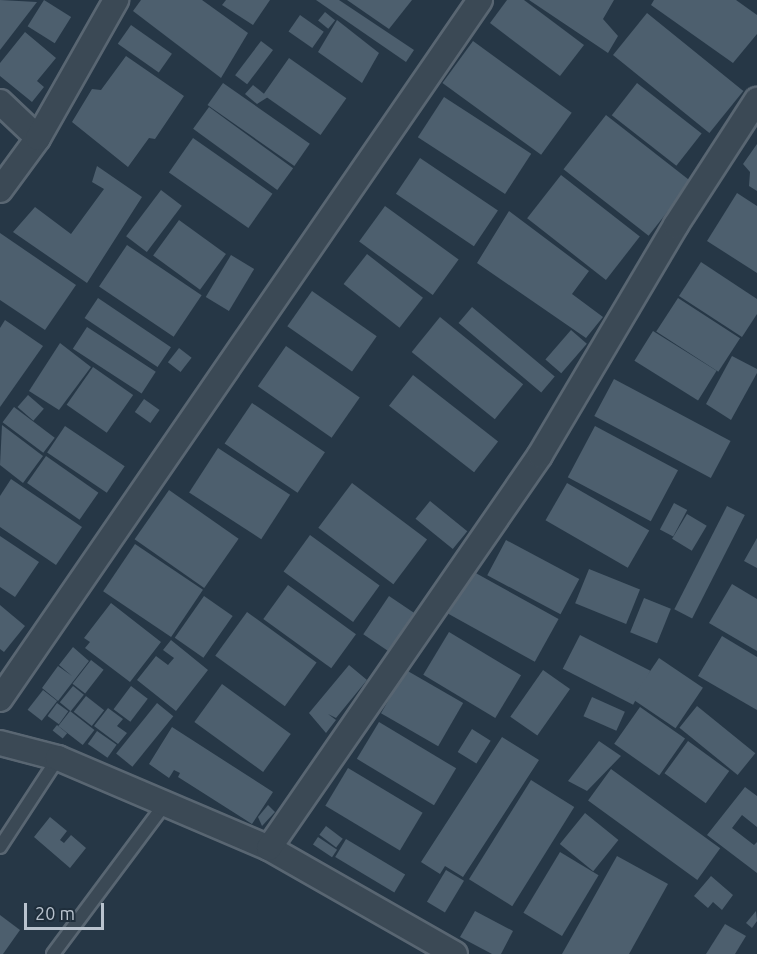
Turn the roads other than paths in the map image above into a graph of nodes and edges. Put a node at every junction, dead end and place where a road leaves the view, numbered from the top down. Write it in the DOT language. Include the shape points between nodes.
graph roads {
  1 [pos="116,0"];
  2 [pos="480,0"];
  3 [pos="757,100"];
  4 [pos="0,102"];
  5 [pos="38,138"];
  6 [pos="0,190"];
  7 [pos="0,699"];
  8 [pos="0,743"];
  9 [pos="58,758"];
  10 [pos="165,804"];
  11 [pos="0,847"];
  12 [pos="269,848"];
  13 [pos="53,954"];
  14 [pos="455,954"];
  1 -- 5 [label="street"];
  2 -- 7 [label="street"];
  3 -- 12 [label="street" via="676,225 540,455"];
  4 -- 5 [label="street"];
  5 -- 6 [label="street"];
  8 -- 9 [label="street"];
  9 -- 10 [label="street"];
  9 -- 11 [label="lane"];
  10 -- 12 [label="street"];
  10 -- 13 [label="lane"];
  12 -- 14 [label="street"];
}
